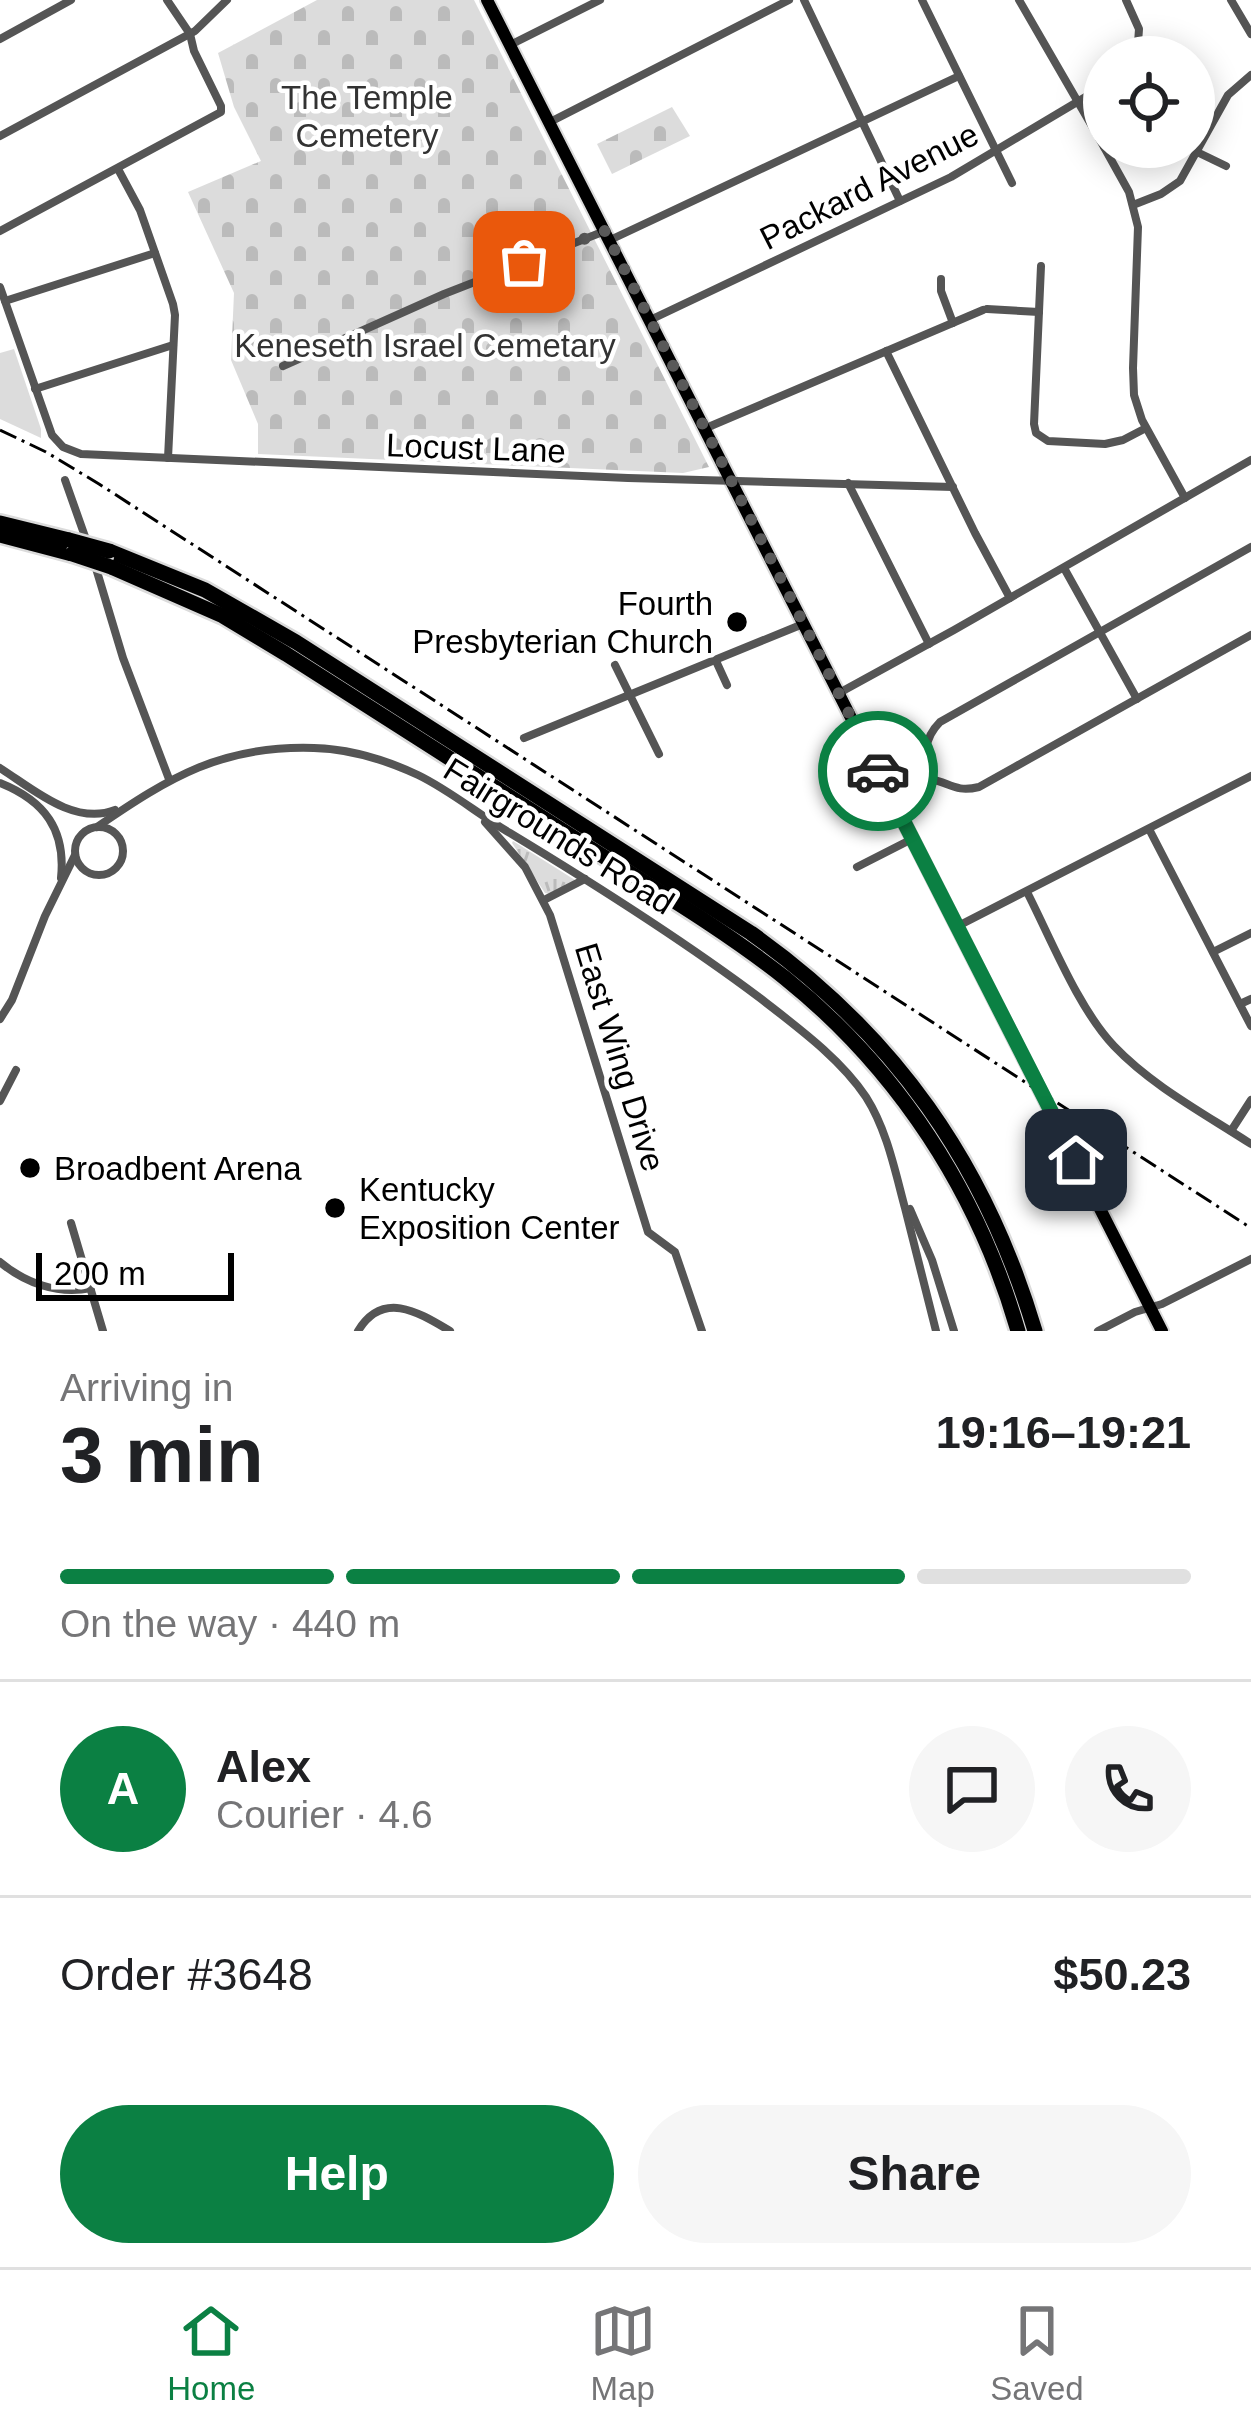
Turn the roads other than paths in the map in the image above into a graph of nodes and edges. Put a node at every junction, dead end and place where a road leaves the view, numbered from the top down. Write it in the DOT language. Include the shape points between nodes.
graph roads {
  1 [pos="71,0"];
  2 [pos="167,0"];
  3 [pos="227,0"];
  4 [pos="488,0"];
  5 [pos="600,0"];
  6 [pos="789,0"];
  7 [pos="804,0"];
  8 [pos="922,0"];
  9 [pos="1019,0"];
  10 [pos="1126,0"];
  11 [pos="1232,0"];
  12 [pos="190,34"];
  13 [pos="1251,34"];
  14 [pos="1139,36"];
  15 [pos="0,39"];
  16 [pos="510,45"];
  17 [pos="1251,75"];
  18 [pos="959,76"];
  19 [pos="1083,98"];
  20 [pos="1077,101"];
  21 [pos="1083,111"];
  22 [pos="1215,118"];
  23 [pos="550,122"];
  24 [pos="863,122"];
  25 [pos="0,136"];
  26 [pos="996,151"];
  27 [pos="1215,161"];
  28 [pos="1226,166"];
  29 [pos="1117,168"];
  30 [pos="1188,168"];
  31 [pos="118,169"];
  32 [pos="1012,182"];
  33 [pos="900,200"];
  34 [pos="1133,205"];
  35 [pos="0,231"];
  36 [pos="607,236"];
  37 [pos="155,254"];
  38 [pos="1041,266"];
  39 [pos="941,279"];
  40 [pos="0,287"];
  41 [pos="5,301"];
  42 [pos="1039,312"];
  43 [pos="650,320"];
  44 [pos="953,323"];
  45 [pos="173,345"];
  46 [pos="886,351"];
  47 [pos="283,366"];
  48 [pos="35,389"];
  49 [pos="704,428"];
  50 [pos="1146,428"];
  51 [pos="168,458"];
  52 [pos="1251,460"];
  53 [pos="65,481"];
  54 [pos="730,481"];
  55 [pos="848,483"];
  56 [pos="953,488"];
  57 [pos="1185,498"];
  58 [pos="0,524"];
  59 [pos="0,535"];
  60 [pos="71,547"];
  61 [pos="1251,547"];
  62 [pos="110,559"];
  63 [pos="1064,568"];
  64 [pos="1010,598"];
  65 [pos="803,624"];
  66 [pos="1100,632"];
  67 [pos="1251,635"];
  68 [pos="928,644"];
  69 [pos="716,661"];
  70 [pos="615,665"];
  71 [pos="727,686"];
  72 [pos="838,693"];
  73 [pos="629,695"];
  74 [pos="1137,699"];
  75 [pos="524,739"];
  76 [pos="658,754"];
  77 [pos="0,768"];
  78 [pos="1251,776"];
  79 [pos="169,779"];
  80 [pos="928,779"];
  81 [pos="0,783"];
  82 [pos="889,793"];
  83 [pos="128,806"];
  84 [pos="469,808"];
  85 [pos="97,827"];
  86 [pos="1149,829"];
  87 [pos="912,838"];
  88 [pos="75,854"];
  89 [pos="857,867"];
  90 [pos="586,879"];
  91 [pos="61,884"];
  92 [pos="1027,892"];
  93 [pos="544,900"];
  94 [pos="957,927"];
  95 [pos="1251,932"];
  96 [pos="1213,952"];
  97 [pos="1251,999"];
  98 [pos="1240,1004"];
  99 [pos="0,1019"];
  100 [pos="1251,1026"];
  101 [pos="16,1070"];
  102 [pos="1251,1100"];
  103 [pos="0,1101"];
  104 [pos="1231,1131"];
  105 [pos="1251,1144"];
  106 [pos="898,1183"];
  107 [pos="71,1223"];
  108 [pos="0,1262"];
  109 [pos="1250,1262"];
  110 [pos="91,1288"];
  111 [pos="1149,1308"];
  112 [pos="103,1331"];
  113 [pos="358,1331"];
  114 [pos="449,1331"];
  115 [pos="702,1331"];
  116 [pos="936,1331"];
  117 [pos="954,1331"];
  118 [pos="1018,1331"];
  119 [pos="1035,1331"];
  120 [pos="1098,1331"];
  121 [pos="1162,1331"];
  1 -- 15 [label="street"];
  2 -- 12 [label="street"];
  3 -- 12 [label="street"];
  4 -- 16 [label="main road"];
  5 -- 16 [label="street"];
  6 -- 23 [label="street"];
  7 -- 24 [label="street"];
  8 -- 18 [label="street"];
  9 -- 20 [label="street"];
  10 -- 14 [label="street"];
  11 -- 13 [label="street"];
  12 -- 25 [label="street"];
  12 -- 31 [label="street" via="222,110"];
  16 -- 23 [label="main road"];
  17 -- 22 [label="street"];
  18 -- 24 [label="street"];
  18 -- 26 [label="street"];
  19 -- 20 [label="street, Packard Avenue"];
  20 -- 21 [label="street"];
  20 -- 26 [label="street, Packard Avenue"];
  23 -- 36 [label="main road"];
  24 -- 33 [label="street"];
  24 -- 36 [label="street"];
  26 -- 32 [label="street"];
  26 -- 33 [label="street, Packard Avenue"];
  27 -- 28 [label="street"];
  29 -- 34 [label="street"];
  30 -- 34 [label="street" via="1175,186"];
  31 -- 35 [label="street"];
  31 -- 37 [label="street"];
  33 -- 43 [label="street, Packard Avenue"];
  34 -- 50 [label="street" via="1133,380"];
  36 -- 43 [label="main road"];
  36 -- 47 [label="street" via="444,294"];
  37 -- 41 [label="street"];
  37 -- 45 [label="street" via="173,304"];
  38 -- 42 [label="street"];
  39 -- 44 [label="street"];
  40 -- 41 [label="street"];
  41 -- 48 [label="street"];
  42 -- 44 [label="street" via="985,309"];
  42 -- 50 [label="street" via="1038,436 1105,444"];
  43 -- 49 [label="main road"];
  44 -- 46 [label="street"];
  45 -- 48 [label="street"];
  45 -- 51 [label="street"];
  46 -- 49 [label="street"];
  46 -- 56 [label="street"];
  48 -- 51 [label="street, Locust Lane" via="52,435 69,450"];
  49 -- 54 [label="main road"];
  50 -- 57 [label="street"];
  51 -- 54 [label="street, Locust Lane"];
  52 -- 57 [label="street"];
  53 -- 79 [label="street"];
  54 -- 55 [label="street, Locust Lane"];
  54 -- 65 [label="main road"];
  55 -- 56 [label="street, Locust Lane"];
  55 -- 68 [label="street"];
  56 -- 64 [label="street"];
  57 -- 63 [label="street"];
  58 -- 60 [label="highway"];
  59 -- 60 [label="highway"];
  60 -- 62 [label="highway, bridge"];
  61 -- 66 [label="street"];
  62 -- 118 [label="highway" via="286,654 785,978 869,1058 938,1149 983,1234"];
  62 -- 119 [label="highway" via="205,590 296,642 803,971 865,1029 944,1128 995,1220"];
  63 -- 64 [label="street"];
  63 -- 66 [label="street"];
  64 -- 68 [label="street"];
  65 -- 69 [label="street"];
  65 -- 72 [label="main road"];
  66 -- 74 [label="street"];
  66 -- 80 [label="street" via="940,722 926,744"];
  67 -- 74 [label="street"];
  68 -- 72 [label="street"];
  69 -- 71 [label="street"];
  69 -- 73 [label="street"];
  70 -- 73 [label="street"];
  72 -- 82 [label="main road"];
  73 -- 75 [label="street"];
  73 -- 76 [label="street"];
  74 -- 80 [label="street" via="979,788"];
  77 -- 83 [label="street" via="86,815"];
  78 -- 86 [label="street"];
  79 -- 83 [label="street, Fairgrounds Road"];
  79 -- 84 [label="street, Fairgrounds Road" via="238,754 348,751 435,784"];
  80 -- 82 [label="street"];
  81 -- 91 [label="street" via="47,816 62,846"];
  82 -- 87 [label="main road"];
  83 -- 85 [label="street, Fairgrounds Road"];
  84 -- 90 [label="street, Fairgrounds Road"];
  84 -- 93 [label="street, East Wing Drive" via="511,850"];
  85 -- 88 [label="street" via="78,839"];
  85 -- 88 [label="street" via="118,836 118,865 97,874"];
  86 -- 92 [label="street"];
  86 -- 96 [label="street"];
  87 -- 89 [label="street"];
  87 -- 94 [label="main road"];
  88 -- 91 [label="street"];
  90 -- 93 [label="street"];
  90 -- 106 [label="street, Fairgrounds Road" via="730,976 847,1074 879,1122"];
  91 -- 99 [label="street"];
  92 -- 94 [label="street"];
  92 -- 104 [label="street" via="1107,1038"];
  93 -- 115 [label="street, East Wing Drive" via="649,1232 675,1252"];
  94 -- 111 [label="main road"];
  95 -- 96 [label="street"];
  96 -- 98 [label="street"];
  97 -- 98 [label="street"];
  98 -- 100 [label="street"];
  101 -- 103 [label="street"];
  102 -- 104 [label="street"];
  104 -- 105 [label="street"];
  106 -- 116 [label="street, Fairgrounds Road"];
  106 -- 117 [label="street"];
  107 -- 110 [label="street"];
  108 -- 110 [label="street" via="51,1288"];
  109 -- 111 [label="street"];
  110 -- 112 [label="street"];
  111 -- 120 [label="street"];
  111 -- 121 [label="main road"];
  113 -- 114 [label="street" via="376,1313 400,1308"];
}
